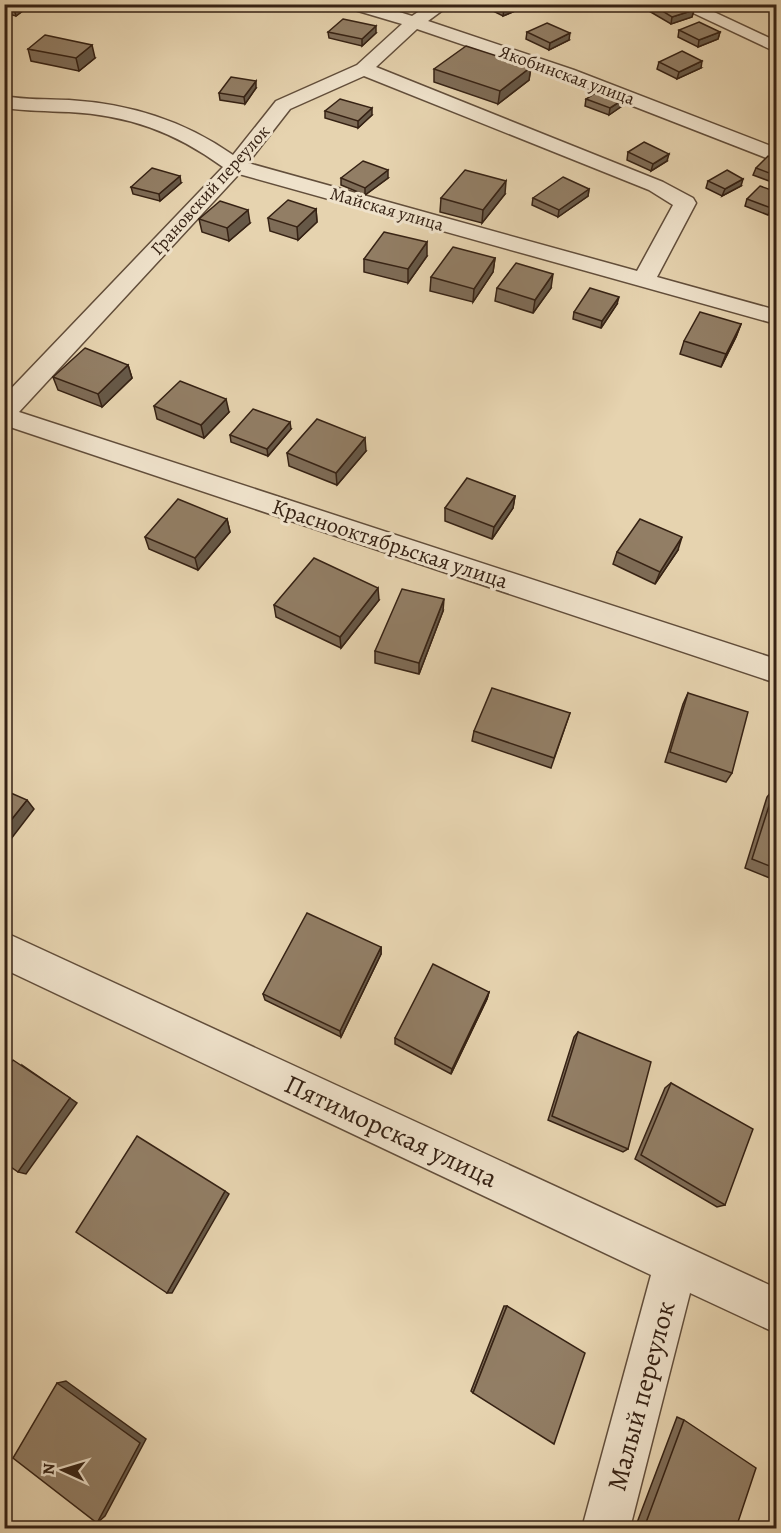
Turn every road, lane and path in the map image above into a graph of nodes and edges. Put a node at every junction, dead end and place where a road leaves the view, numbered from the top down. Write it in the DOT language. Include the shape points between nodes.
graph roads {
  1 [pos="354,4"];
  2 [pos="443,4"];
  3 [pos="682,4"];
  4 [pos="415,21"];
  5 [pos="777,47"];
  6 [pos="364,69"];
  7 [pos="4,102"];
  8 [pos="777,155"];
  9 [pos="235,166"];
  10 [pos="644,280"];
  11 [pos="777,317"];
  12 [pos="4,414"];
  13 [pos="777,671"];
  14 [pos="4,950"];
  15 [pos="675,1264"];
  16 [pos="777,1311"];
  17 [pos="606,1528"];
  1 -- 4 [label="street, Якобинская улица"];
  2 -- 4 [label="street, Грановский переулок"];
  3 -- 5 [label="street"];
  4 -- 6 [label="street, Грановский переулок"];
  4 -- 8 [label="street, Якобинская улица" via="555,68"];
  6 -- 9 [label="street, Грановский переулок" via="283,105"];
  6 -- 10 [label="street" via="656,186 685,203"];
  7 -- 9 [label="street, Майская улица" via="121,111 161,121 201,141"];
  9 -- 10 [label="street, Майская улица"];
  9 -- 12 [label="street, Грановский переулок"];
  10 -- 11 [label="street, Майская улица"];
  12 -- 13 [label="street, Краснооктябрьская улица"];
  14 -- 15 [label="street, Пятиморская улица"];
  15 -- 16 [label="street, Пятиморская улица"];
  15 -- 17 [label="street, Малый переулок"];
}
